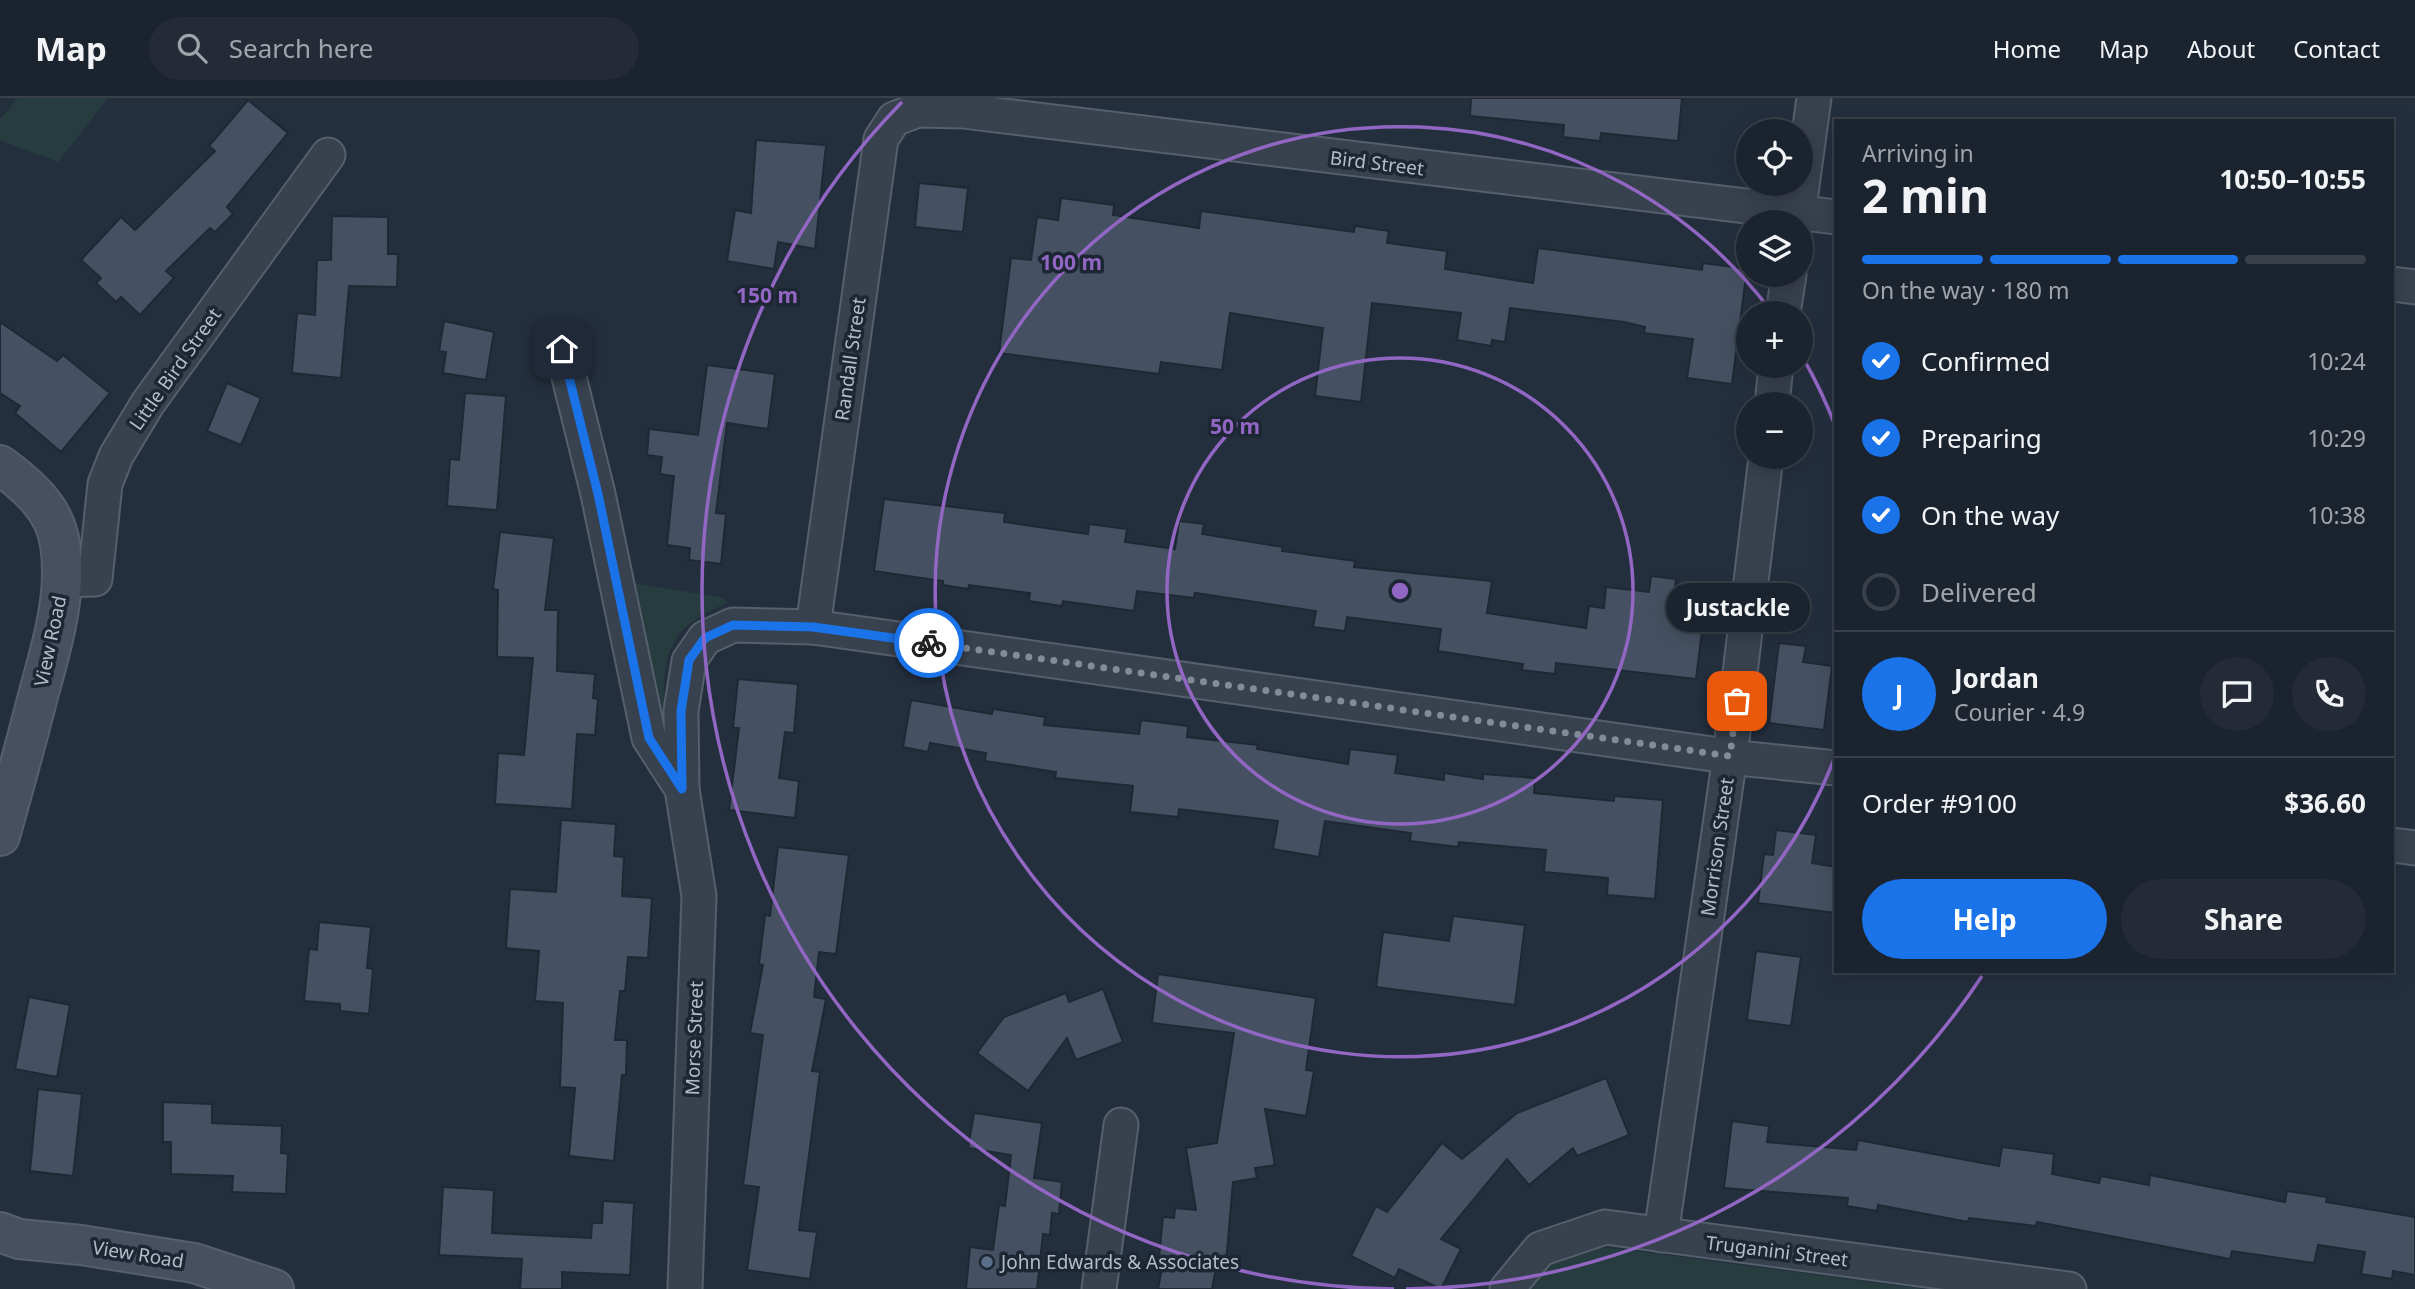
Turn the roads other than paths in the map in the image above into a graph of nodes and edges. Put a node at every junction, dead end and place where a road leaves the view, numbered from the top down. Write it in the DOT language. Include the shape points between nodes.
graph roads {
  1 [pos="1814,98"];
  2 [pos="918,110"];
  3 [pos="1061,111"];
  4 [pos="328,155"];
  5 [pos="1743,210"];
  6 [pos="1799,210"];
  7 [pos="1813,218"];
  8 [pos="1834,218"];
  9 [pos="2394,284"];
  10 [pos="2415,287"];
  11 [pos="562,349"];
  12 [pos="0,465"];
  13 [pos="1765,469"];
  14 [pos="62,580"];
  15 [pos="813,627"];
  16 [pos="1730,756"];
  17 [pos="1834,768"];
  18 [pos="682,789"];
  19 [pos="0,836"];
  20 [pos="2394,845"];
  21 [pos="2415,848"];
  22 [pos="1121,1125"];
  23 [pos="0,1232"];
  24 [pos="1661,1235"];
  25 [pos="274,1289"];
  26 [pos="685,1289"];
  27 [pos="1099,1289"];
  28 [pos="1507,1289"];
  29 [pos="2069,1289"];
  1 -- 6 [label="street"];
  2 -- 3 [label="street, Bird Street"];
  2 -- 15 [label="street, Randall Street" via="894,119 881,139"];
  3 -- 5 [label="street, Bird Street"];
  4 -- 14 [label="street, Little Bird Street" via="148,403 116,456 105,484 95,579"];
  7 -- 8 [label="street, Bird Street"];
  9 -- 10 [label="street"];
  11 -- 18 [label="street, Morse Street" via="649,738"];
  12 -- 14 [label="street, View Road" via="31,488 46,508 60,542"];
  13 -- 16 [label="street, Morrison Street"];
  14 -- 19 [label="street, View Road" via="56,630"];
  15 -- 16 [label="street"];
  15 -- 18 [label="street, Morse Street" via="733,625 705,638 689,660 681,711"];
  16 -- 17 [label="street"];
  16 -- 24 [label="street, Morrison Street"];
  18 -- 26 [label="street, Morse Street" via="699,896"];
  20 -- 21 [label="street"];
  22 -- 27 [label="street"];
  23 -- 25 [label="street, View Road" via="19,1239 194,1263"];
  24 -- 28 [label="street, Truganini Street" via="1605,1227 1553,1244 1540,1249"];
  24 -- 29 [label="street, Truganini Street"];
}
